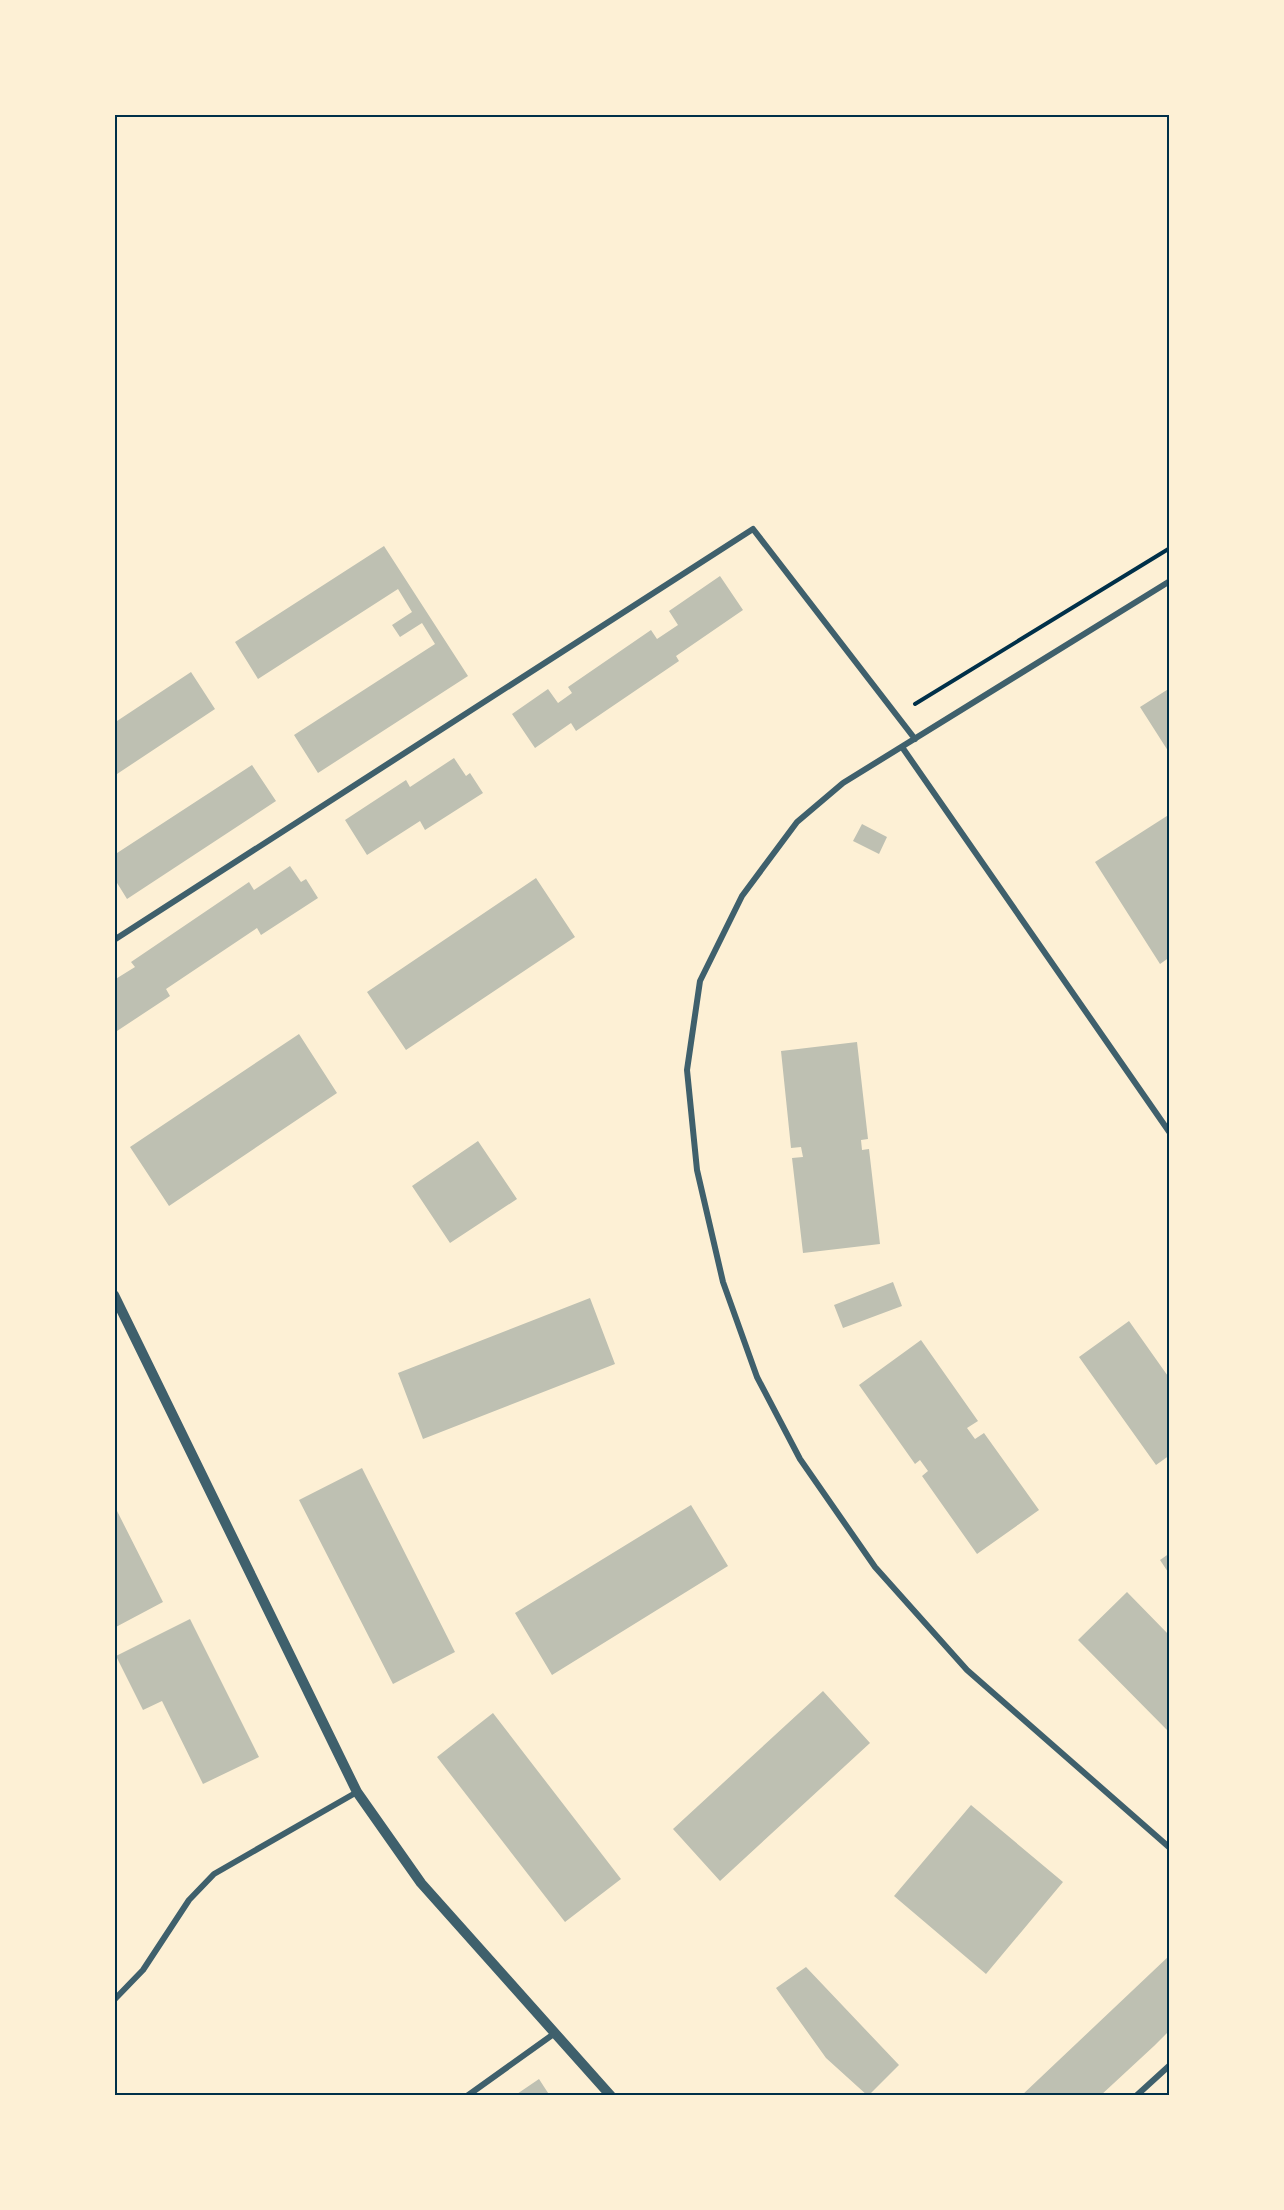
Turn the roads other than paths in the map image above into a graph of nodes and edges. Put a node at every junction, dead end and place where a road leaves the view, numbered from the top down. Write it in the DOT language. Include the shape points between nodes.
graph roads {
  1 [pos="1170,581"];
  2 [pos="915,739"];
  3 [pos="902,747"];
  4 [pos="114,940"];
  5 [pos="1170,1133"];
  6 [pos="114,1295"];
  7 [pos="357,1792"];
  8 [pos="1170,1848"];
  9 [pos="114,2000"];
  10 [pos="555,2033"];
  11 [pos="1170,2065"];
  12 [pos="466,2096"];
  13 [pos="611,2096"];
  14 [pos="1136,2096"];
  1 -- 2 [label="street"];
  2 -- 3 [label="street"];
  2 -- 4 [label="street" via="753,529"];
  3 -- 5 [label="street"];
  3 -- 8 [label="street" via="843,783 797,822 742,896 700,981 687,1070 698,1170 723,1282 757,1377 795,1449 875,1567 967,1670"];
  6 -- 7 [label="street"];
  7 -- 9 [label="street" via="214,1874 189,1900 144,1970"];
  7 -- 10 [label="street" via="422,1883"];
  10 -- 12 [label="street"];
  10 -- 13 [label="street"];
  11 -- 14 [label="street"];
}
